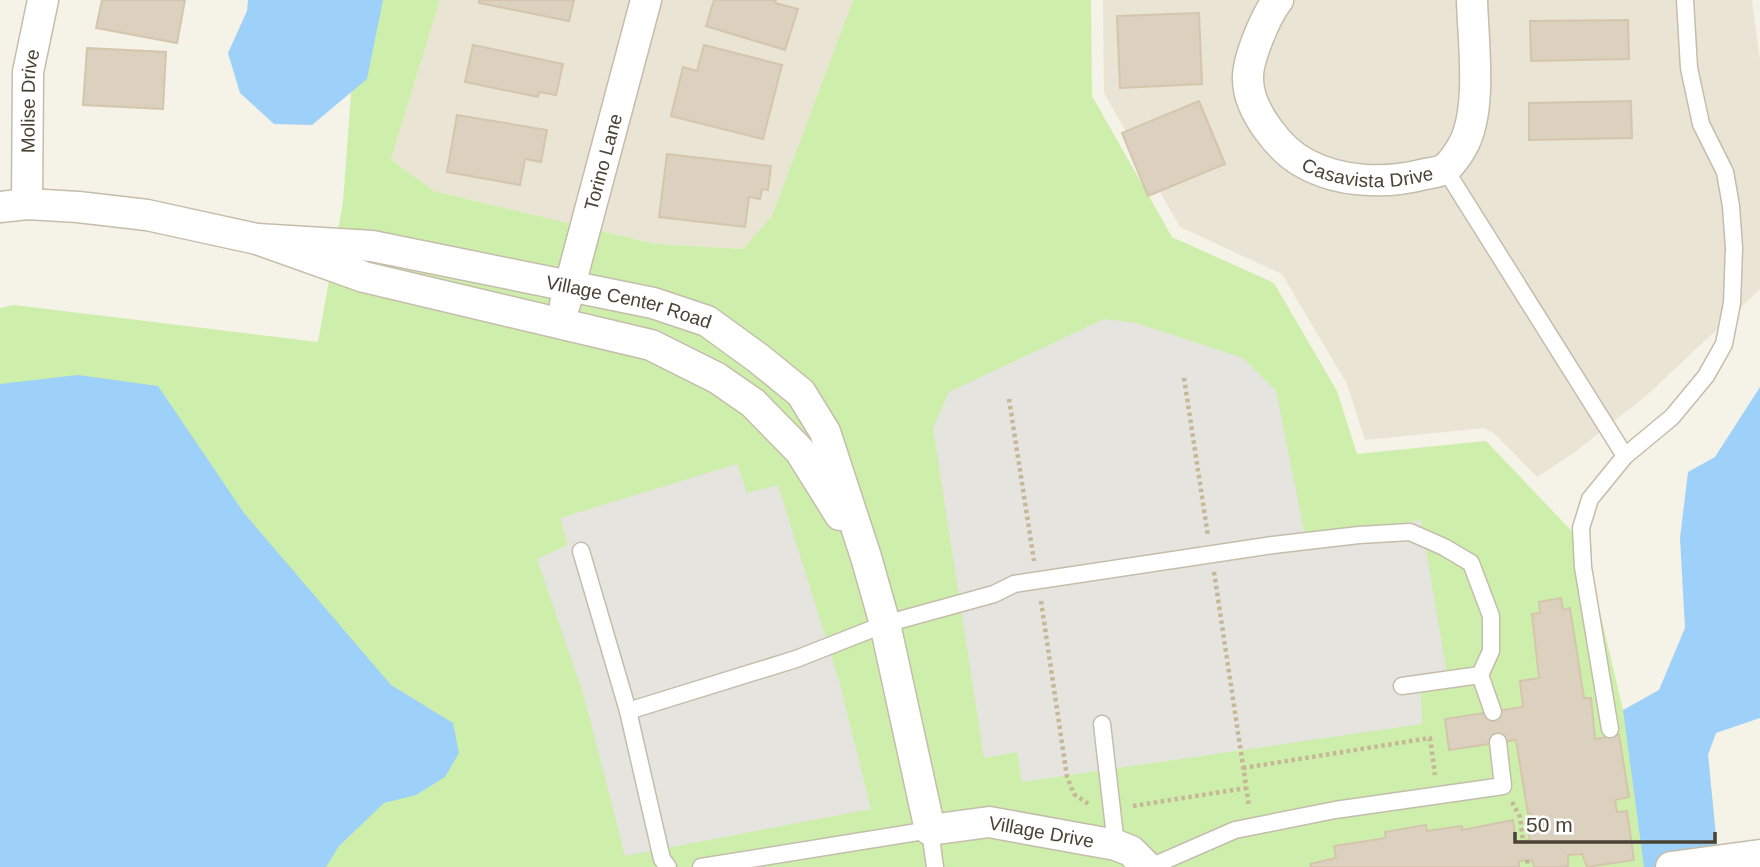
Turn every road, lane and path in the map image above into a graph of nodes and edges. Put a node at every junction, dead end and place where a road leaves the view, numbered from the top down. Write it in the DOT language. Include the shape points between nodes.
graph roads {
  1 [pos="43,0"];
  2 [pos="646,0"];
  3 [pos="1278,0"];
  4 [pos="1472,0"];
  5 [pos="1685,0"];
  6 [pos="1445,169"];
  7 [pos="14,206"];
  8 [pos="257,239"];
  9 [pos="570,285"];
  10 [pos="560,324"];
  11 [pos="1184,378"];
  12 [pos="1009,399"];
  13 [pos="1625,456"];
  14 [pos="581,551"];
  15 [pos="1211,555"];
  16 [pos="866,557"];
  17 [pos="1038,581"];
  18 [pos="885,624"];
  19 [pos="1480,675"];
  20 [pos="1402,686"];
  21 [pos="628,711"];
  22 [pos="1493,712"];
  23 [pos="1102,724"];
  24 [pos="1610,729"];
  25 [pos="1499,743"];
  26 [pos="1243,768"];
  27 [pos="1503,786"];
  28 [pos="1247,788"];
  29 [pos="1438,795"];
  30 [pos="1112,809"];
  31 [pos="1252,827"];
  32 [pos="930,830"];
  33 [pos="1523,841"];
  34 [pos="1116,845"];
  35 [pos="1760,855"];
  36 [pos="1527,860"];
  37 [pos="668,867"];
  38 [pos="701,867"];
  39 [pos="935,867"];
  40 [pos="1149,867"];
  41 [pos="1528,867"];
  42 [pos="1671,867"];
  1 -- 7 [label="street, Molise Drive" via="28,72"];
  2 -- 9 [label="street, Torino Lane"];
  3 -- 6 [label="street, Casavista Drive" via="1256,43 1247,79 1254,105 1275,140 1306,164 1351,180 1403,180"];
  4 -- 6 [label="street, Casavista Drive" via="1474,113 1463,147"];
  5 -- 13 [label="lane" via="1689,68 1700,124 1725,172 1731,206 1732,303 1724,344 1706,376 1672,417"];
  6 -- 13 [label="lane"];
  7 -- 8 [label="street, Village Center Road" via="147,215"];
  8 -- 9 [label="street, Village Center Road" via="372,246"];
  8 -- 10 [label="street, Village Center Road" via="364,278"];
  9 -- 10 [label="street, Torino Lane"];
  9 -- 16 [label="street, Village Center Road" via="653,303 707,321 801,393 825,432"];
  10 -- 16 [label="street, Village Center Road" via="651,345 717,378 753,403 800,451"];
  11 -- 15 [label="path"];
  12 -- 17 [label="path"];
  13 -- 24 [label="lane" via="1590,499 1581,528 1583,568"];
  14 -- 21 [label="lane"];
  15 -- 17 [label="lane"];
  15 -- 19 [label="lane" via="1359,534 1410,532 1444,547 1471,563 1491,616 1491,651"];
  15 -- 26 [label="path"];
  16 -- 18 [label="street, Village Center Road"];
  17 -- 18 [label="lane" via="1014,584 994,594"];
  17 -- 30 [label="path" via="1067,777 1074,794 1086,803"];
  18 -- 21 [label="lane" via="796,659"];
  18 -- 32 [label="street, Village Center Road"];
  19 -- 20 [label="lane"];
  19 -- 22 [label="lane"];
  21 -- 37 [label="lane" via="662,859"];
  23 -- 30 [label="lane"];
  25 -- 27 [label="lane"];
  26 -- 28 [label="path"];
  26 -- 29 [label="path" via="1430,738"];
  27 -- 29 [label="lane"];
  27 -- 33 [label="path" via="1520,817"];
  28 -- 30 [label="path"];
  28 -- 31 [label="path"];
  29 -- 31 [label="lane"];
  30 -- 34 [label="lane"];
  31 -- 40 [label="lane"];
  32 -- 34 [label="street, Village Drive" via="989,821"];
  32 -- 38 [label="lane"];
  32 -- 39 [label="lane"];
  34 -- 40 [label="street, Village Drive"];
  35 -- 42 [label="street"];
  36 -- 41 [label="path"];
}
